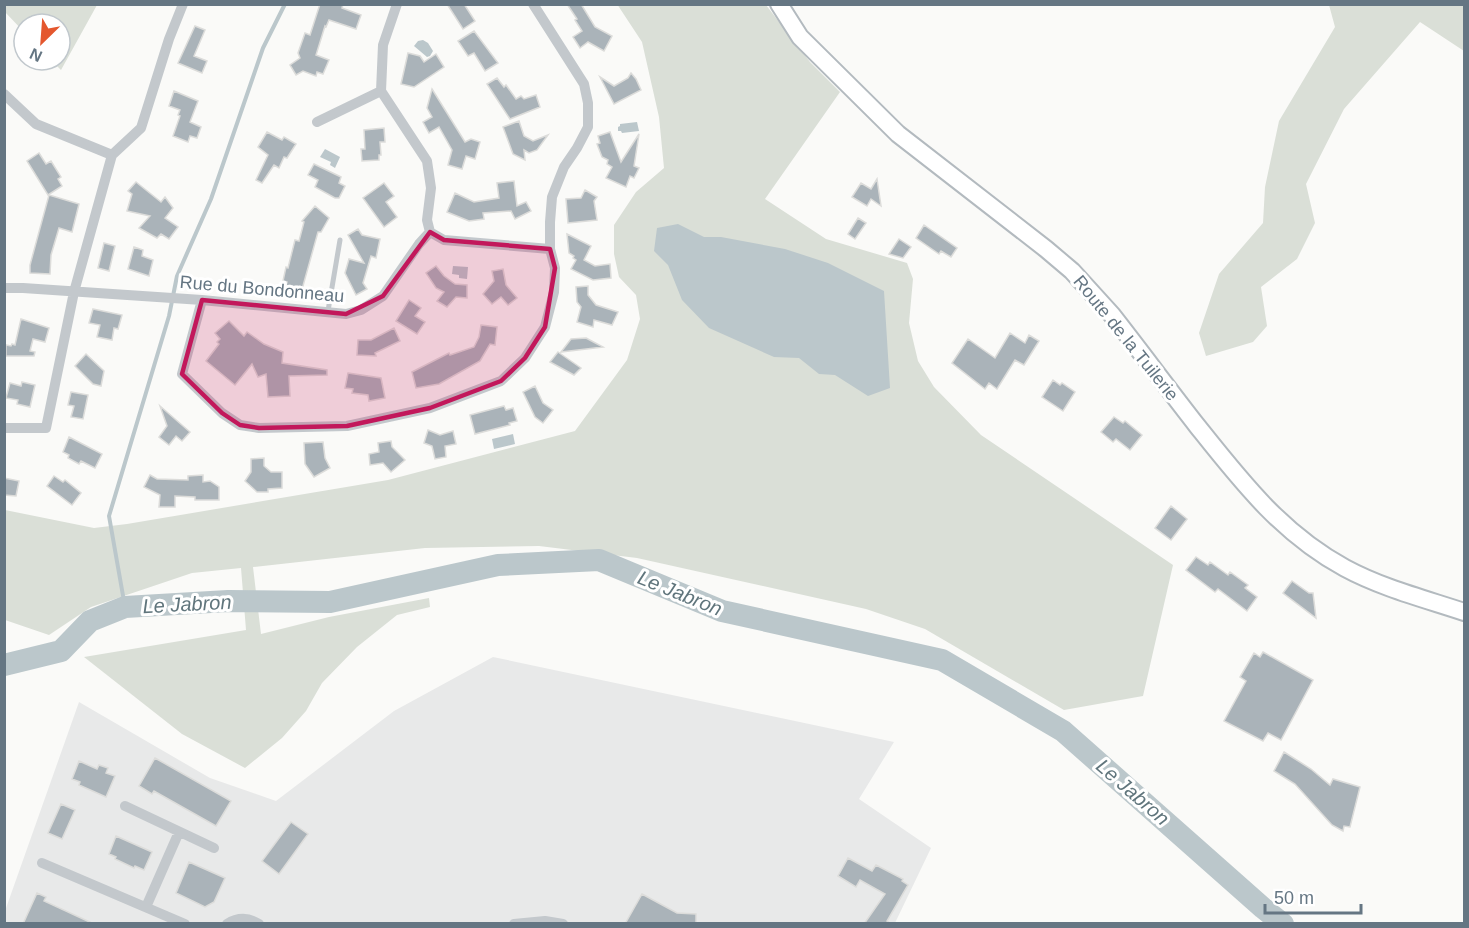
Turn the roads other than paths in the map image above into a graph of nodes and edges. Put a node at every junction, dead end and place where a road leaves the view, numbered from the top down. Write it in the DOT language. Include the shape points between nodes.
graph roads {
  1 [pos="183,4"];
  2 [pos="397,4"];
  3 [pos="533,4"];
  4 [pos="779,4"];
  5 [pos="381,91"];
  6 [pos="4,94"];
  7 [pos="317,122"];
  8 [pos="112,155"];
  9 [pos="430,232"];
  10 [pos="340,240"];
  11 [pos="550,249"];
  12 [pos="4,288"];
  13 [pos="74,292"];
  14 [pos="202,300"];
  15 [pos="327,313"];
  16 [pos="4,428"];
  17 [pos="1464,612"];
  18 [pos="125,806"];
  19 [pos="178,832"];
  20 [pos="214,848"];
  21 [pos="42,863"];
  22 [pos="146,907"];
  23 [pos="185,924"];
  24 [pos="227,924"];
  25 [pos="259,924"];
  26 [pos="514,924"];
  27 [pos="563,924"];
  1 -- 8 [label="street" via="141,128"];
  2 -- 5 [label="street" via="383,45"];
  3 -- 11 [label="street" via="584,84 588,103 588,127 564,167 552,197"];
  4 -- 17 [label="main road, Route de la Tuilerie" via="800,37 898,134 1017,225 1092,292 1245,487 1277,519 1345,568"];
  5 -- 7 [label="street"];
  5 -- 9 [label="street" via="427,161"];
  6 -- 8 [label="street" via="36,124"];
  8 -- 13 [label="street"];
  9 -- 11 [label="street" via="444,240"];
  9 -- 15 [label="street, Rue du Bondonneau" via="382,296 361,310"];
  10 -- 15 [label="lane"];
  11 -- 14 [label="street" via="555,268 554,292 545,327 525,358 501,381 430,408 347,426 259,429 240,425 222,413 182,374"];
  12 -- 13 [label="street, Rue du Bondonneau"];
  13 -- 14 [label="street, Rue du Bondonneau"];
  13 -- 16 [label="street" via="46,428"];
  14 -- 15 [label="street, Rue du Bondonneau"];
  18 -- 19 [label="street"];
  19 -- 20 [label="street"];
  19 -- 22 [label="street"];
  21 -- 22 [label="street"];
  22 -- 23 [label="street"];
  24 -- 25 [label="street" via="244,918"];
  26 -- 27 [label="street"];
}
